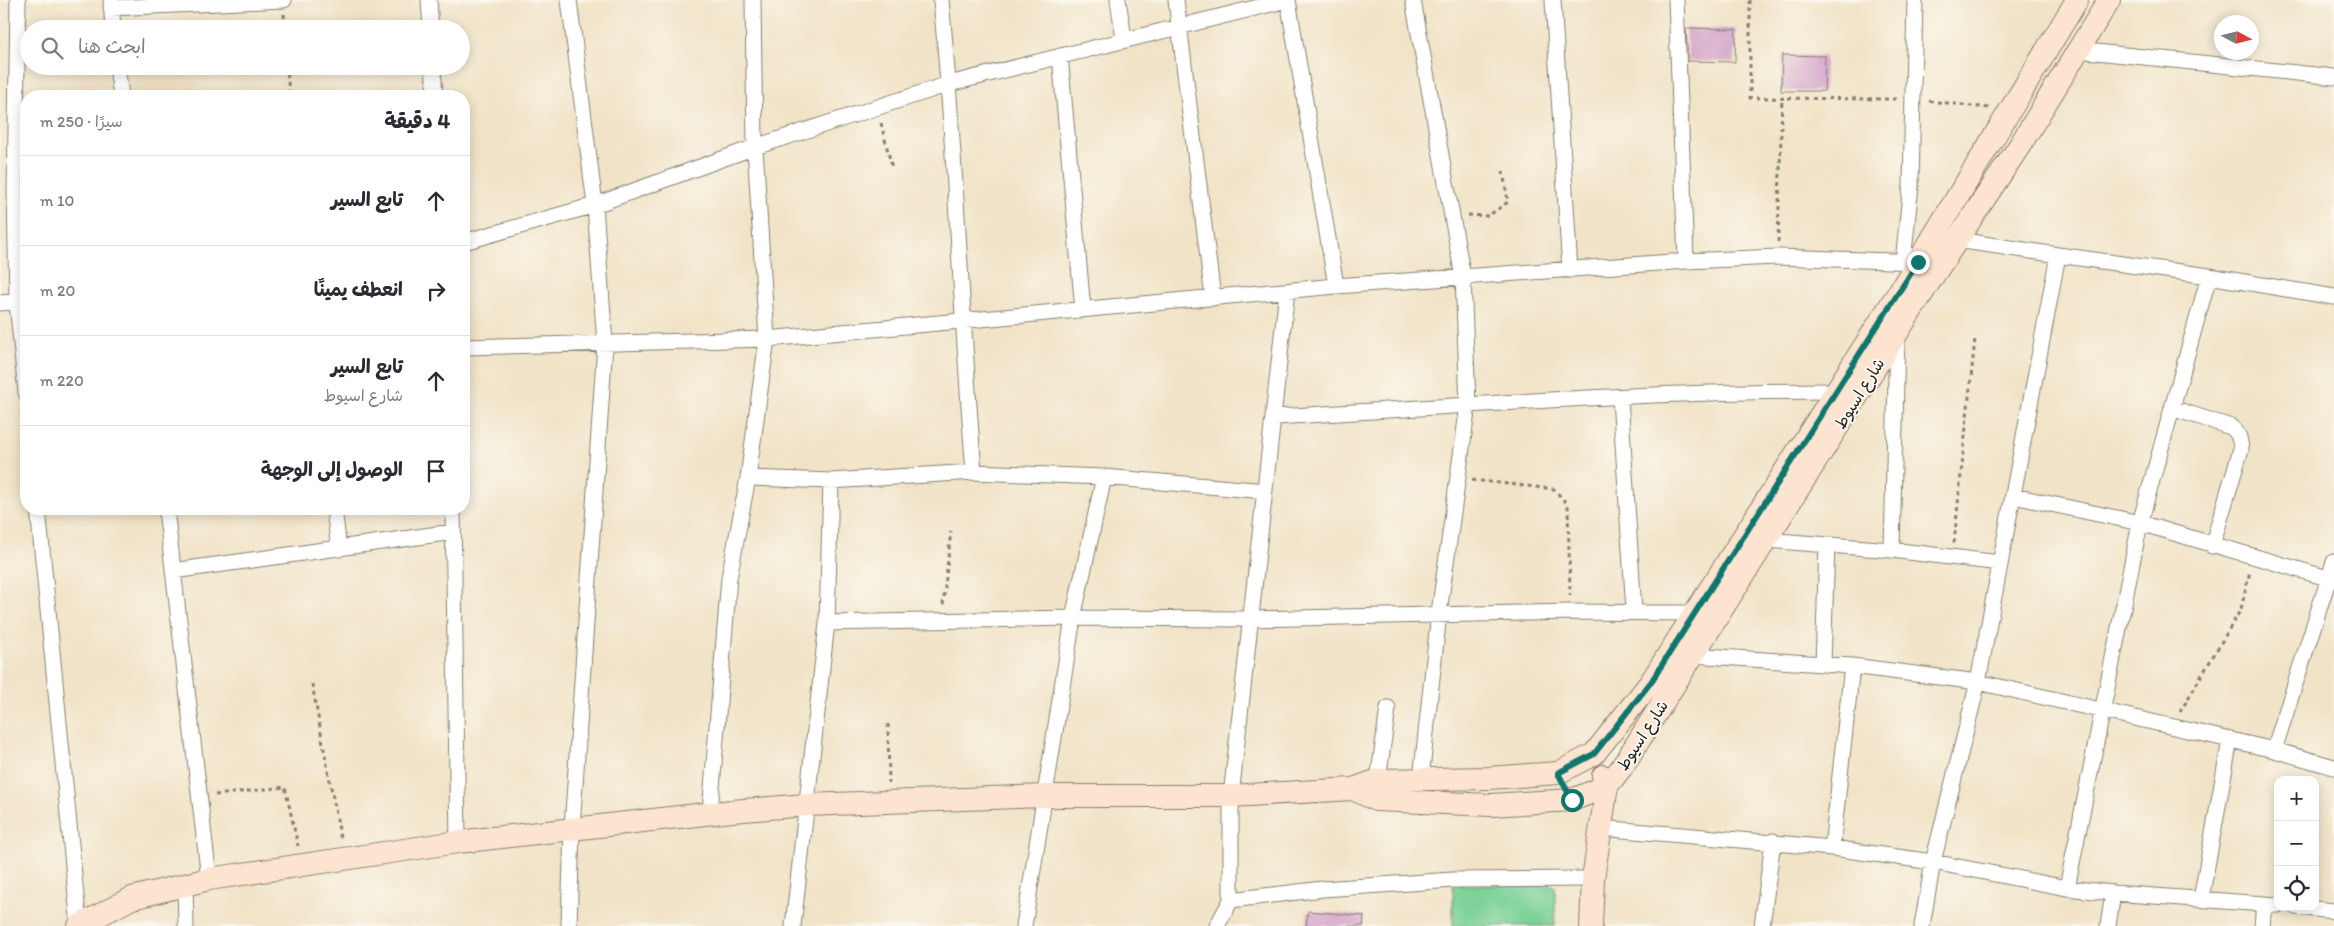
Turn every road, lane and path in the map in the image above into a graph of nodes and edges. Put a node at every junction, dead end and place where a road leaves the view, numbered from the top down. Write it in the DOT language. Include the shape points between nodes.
graph roads {
  1 [pos="18,0"];
  2 [pos="284,0"];
  3 [pos="429,0"];
  4 [pos="569,0"];
  5 [pos="754,0"];
  6 [pos="941,0"];
  7 [pos="1118,0"];
  8 [pos="1176,0"];
  9 [pos="1287,0"];
  10 [pos="1413,0"];
  11 [pos="1553,0"];
  12 [pos="1676,0"];
  13 [pos="1750,0"];
  14 [pos="1915,0"];
  15 [pos="2077,0"];
  16 [pos="2109,0"];
  17 [pos="1260,3"];
  18 [pos="111,4"];
  19 [pos="112,20"];
  20 [pos="430,20"];
  21 [pos="1179,26"];
  22 [pos="1124,39"];
  23 [pos="2077,50"];
  24 [pos="1060,56"];
  25 [pos="119,75"];
  26 [pos="288,75"];
  27 [pos="434,75"];
  28 [pos="2334,76"];
  29 [pos="949,84"];
  30 [pos="120,90"];
  31 [pos="289,90"];
  32 [pos="435,90"];
  33 [pos="1782,97"];
  34 [pos="1914,99"];
  35 [pos="877,107"];
  36 [pos="2010,111"];
  37 [pos="755,147"];
  38 [pos="892,168"];
  39 [pos="1503,171"];
  40 [pos="596,205"];
  41 [pos="1450,214"];
  42 [pos="470,240"];
  43 [pos="1956,240"];
  44 [pos="2058,255"];
  45 [pos="1778,257"];
  46 [pos="1686,261"];
  47 [pos="1910,262"];
  48 [pos="20,268"];
  49 [pos="1570,270"];
  50 [pos="1463,276"];
  51 [pos="2210,276"];
  52 [pos="1336,286"];
  53 [pos="1287,292"];
  54 [pos="2334,297"];
  55 [pos="1213,298"];
  56 [pos="0,302"];
  57 [pos="20,302"];
  58 [pos="1083,310"];
  59 [pos="962,320"];
  60 [pos="1897,334"];
  61 [pos="767,339"];
  62 [pos="1975,339"];
  63 [pos="605,344"];
  64 [pos="470,347"];
  65 [pos="1835,390"];
  66 [pos="1620,398"];
  67 [pos="1468,405"];
  68 [pos="2172,408"];
  69 [pos="1274,417"];
  70 [pos="974,472"];
  71 [pos="1104,477"];
  72 [pos="748,478"];
  73 [pos="1459,479"];
  74 [pos="831,481"];
  75 [pos="1265,491"];
  76 [pos="2014,496"];
  77 [pos="39,515"];
  78 [pos="167,515"];
  79 [pos="335,515"];
  80 [pos="453,515"];
  81 [pos="2140,523"];
  82 [pos="950,531"];
  83 [pos="453,532"];
  84 [pos="1766,540"];
  85 [pos="1827,546"];
  86 [pos="2212,546"];
  87 [pos="339,549"];
  88 [pos="1892,550"];
  89 [pos="1952,558"];
  90 [pos="2253,558"];
  91 [pos="2334,562"];
  92 [pos="2000,563"];
  93 [pos="173,571"];
  94 [pos="2331,579"];
  95 [pos="1634,611"];
  96 [pos="1571,612"];
  97 [pos="1439,613"];
  98 [pos="1693,613"];
  99 [pos="1074,618"];
  100 [pos="1249,619"];
  101 [pos="942,621"];
  102 [pos="827,623"];
  103 [pos="1694,655"];
  104 [pos="1824,664"];
  105 [pos="1852,666"];
  106 [pos="1978,682"];
  107 [pos="312,684"];
  108 [pos="1388,708"];
  109 [pos="2103,710"];
  110 [pos="888,724"];
  111 [pos="2170,726"];
  112 [pos="2230,740"];
  113 [pos="2274,750"];
  114 [pos="1594,754"];
  115 [pos="2334,767"];
  116 [pos="1558,773"];
  117 [pos="1421,779"];
  118 [pos="1608,786"];
  119 [pos="1377,790"];
  120 [pos="200,796"];
  121 [pos="1044,796"];
  122 [pos="1231,796"];
  123 [pos="1572,800"];
  124 [pos="889,802"];
  125 [pos="807,805"];
  126 [pos="710,813"];
  127 [pos="1601,822"];
  128 [pos="572,828"];
  129 [pos="1773,841"];
  130 [pos="458,842"];
  131 [pos="1832,848"];
  132 [pos="344,859"];
  133 [pos="1933,862"];
  134 [pos="302,867"];
  135 [pos="209,879"];
  136 [pos="1593,879"];
  137 [pos="184,885"];
  138 [pos="2067,888"];
  139 [pos="2113,893"];
  140 [pos="2201,899"];
  141 [pos="1231,900"];
  142 [pos="2271,905"];
  143 [pos="2319,909"];
  144 [pos="2334,911"];
  145 [pos="79,926"];
  146 [pos="186,926"];
  147 [pos="569,926"];
  148 [pos="794,926"];
  149 [pos="1024,926"];
  150 [pos="1217,926"];
  151 [pos="1591,926"];
  152 [pos="1762,926"];
  153 [pos="1922,926"];
  154 [pos="2108,926"];
  155 [pos="2262,926"];
  1 -- 48 [label="street" via="15,182"];
  2 -- 18 [label="street"];
  3 -- 20 [label="street"];
  4 -- 40 [label="street"];
  5 -- 37 [label="street"];
  6 -- 29 [label="street"];
  7 -- 22 [label="street"];
  8 -- 21 [label="street"];
  9 -- 17 [label="street"];
  9 -- 52 [label="street"];
  10 -- 41 [label="street"];
  11 -- 49 [label="street"];
  12 -- 46 [label="street"];
  13 -- 33 [label="path" via="1750,98"];
  14 -- 34 [label="street"];
  15 -- 36 [label="street, شارع اسيوط"];
  16 -- 23 [label="street, شارع اسيوط"];
  17 -- 21 [label="street"];
  18 -- 19 [label="street"];
  21 -- 22 [label="street"];
  21 -- 55 [label="street"];
  22 -- 24 [label="street"];
  23 -- 28 [label="street"];
  23 -- 43 [label="street, شارع اسيوط" via="2020,145"];
  24 -- 29 [label="street"];
  24 -- 58 [label="street"];
  25 -- 30 [label="street"];
  26 -- 31 [label="path"];
  27 -- 32 [label="street"];
  29 -- 35 [label="street"];
  29 -- 59 [label="street"];
  33 -- 34 [label="path"];
  33 -- 45 [label="path"];
  34 -- 36 [label="path"];
  34 -- 47 [label="street"];
  35 -- 37 [label="street"];
  35 -- 38 [label="path"];
  36 -- 47 [label="street, شارع اسيوط"];
  37 -- 40 [label="street"];
  37 -- 61 [label="street"];
  39 -- 41 [label="path" via="1508,202 1488,216"];
  40 -- 42 [label="street"];
  40 -- 63 [label="street"];
  41 -- 50 [label="street"];
  43 -- 44 [label="street"];
  43 -- 60 [label="street, شارع اسيوط"];
  44 -- 51 [label="street"];
  44 -- 76 [label="street"];
  45 -- 46 [label="street"];
  45 -- 47 [label="street"];
  46 -- 49 [label="street"];
  47 -- 65 [label="street, شارع اسيوط"];
  49 -- 50 [label="street"];
  50 -- 52 [label="street"];
  50 -- 67 [label="street"];
  51 -- 54 [label="street"];
  51 -- 68 [label="street"];
  52 -- 53 [label="street"];
  53 -- 55 [label="street"];
  53 -- 69 [label="street"];
  55 -- 58 [label="street"];
  56 -- 57 [label="street"];
  58 -- 59 [label="street"];
  59 -- 61 [label="street"];
  59 -- 70 [label="street"];
  60 -- 84 [label="street, شارع اسيوط"];
  60 -- 88 [label="street"];
  61 -- 63 [label="street"];
  61 -- 72 [label="street"];
  62 -- 89 [label="path"];
  63 -- 64 [label="street"];
  63 -- 128 [label="street"];
  65 -- 66 [label="street"];
  65 -- 98 [label="street, شارع اسيوط"];
  66 -- 67 [label="street"];
  66 -- 95 [label="street"];
  67 -- 69 [label="street"];
  67 -- 73 [label="street"];
  68 -- 81 [label="street"];
  68 -- 86 [label="street" via="2231,427 2240,441 2241,449"];
  69 -- 75 [label="street"];
  70 -- 71 [label="street"];
  70 -- 74 [label="street"];
  71 -- 75 [label="street"];
  71 -- 99 [label="street"];
  72 -- 74 [label="street"];
  72 -- 126 [label="street" via="729,578"];
  73 -- 96 [label="path" via="1554,490 1568,505"];
  73 -- 97 [label="street"];
  74 -- 102 [label="street"];
  75 -- 100 [label="street"];
  76 -- 81 [label="street"];
  76 -- 92 [label="street"];
  77 -- 145 [label="street"];
  78 -- 93 [label="street"];
  79 -- 87 [label="street"];
  80 -- 83 [label="street"];
  81 -- 86 [label="street"];
  81 -- 109 [label="street"];
  82 -- 101 [label="path"];
  83 -- 87 [label="street"];
  83 -- 130 [label="street"];
  84 -- 85 [label="street"];
  84 -- 103 [label="street, شارع اسيوط"];
  85 -- 88 [label="street"];
  85 -- 104 [label="street"];
  86 -- 90 [label="street"];
  87 -- 93 [label="street"];
  88 -- 89 [label="street"];
  89 -- 92 [label="street"];
  90 -- 94 [label="street"];
  90 -- 111 [label="path" via="2241,608"];
  91 -- 94 [label="street"];
  92 -- 106 [label="street"];
  93 -- 120 [label="street"];
  94 -- 113 [label="street"];
  95 -- 96 [label="street"];
  95 -- 98 [label="street"];
  96 -- 97 [label="street"];
  97 -- 100 [label="street"];
  97 -- 117 [label="street"];
  98 -- 114 [label="street, شارع اسيوط" via="1651,682"];
  99 -- 100 [label="street"];
  99 -- 101 [label="street"];
  99 -- 121 [label="street"];
  100 -- 122 [label="street"];
  101 -- 102 [label="street"];
  102 -- 125 [label="street"];
  103 -- 104 [label="street"];
  103 -- 118 [label="street, شارع اسيوط"];
  104 -- 105 [label="street"];
  105 -- 106 [label="street"];
  105 -- 131 [label="street"];
  106 -- 109 [label="street"];
  106 -- 133 [label="street"];
  107 -- 132 [label="path"];
  108 -- 119 [label="street"];
  109 -- 111 [label="street"];
  109 -- 138 [label="street"];
  110 -- 124 [label="path"];
  111 -- 112 [label="street"];
  112 -- 113 [label="street"];
  112 -- 140 [label="street"];
  113 -- 115 [label="street"];
  114 -- 116 [label="street"];
  114 -- 118 [label="street"];
  116 -- 117 [label="street"];
  116 -- 123 [label="street"];
  117 -- 119 [label="street"];
  118 -- 123 [label="street"];
  118 -- 127 [label="street"];
  119 -- 122 [label="street"];
  119 -- 123 [label="street" via="1491,805"];
  120 -- 134 [label="path" via="285,787"];
  120 -- 135 [label="street"];
  121 -- 122 [label="street"];
  121 -- 124 [label="street"];
  121 -- 149 [label="street"];
  122 -- 141 [label="street"];
  123 -- 127 [label="street"];
  124 -- 125 [label="street"];
  125 -- 126 [label="street"];
  125 -- 148 [label="street"];
  126 -- 128 [label="street"];
  127 -- 129 [label="street"];
  127 -- 136 [label="street"];
  128 -- 130 [label="street"];
  128 -- 147 [label="street"];
  129 -- 131 [label="street"];
  129 -- 152 [label="street"];
  130 -- 132 [label="street"];
  131 -- 133 [label="street"];
  132 -- 134 [label="street"];
  133 -- 138 [label="street"];
  133 -- 153 [label="street"];
  134 -- 135 [label="street"];
  135 -- 137 [label="street"];
  136 -- 141 [label="street" via="1453,880 1323,889"];
  136 -- 151 [label="street"];
  137 -- 145 [label="street" via="132,898"];
  137 -- 146 [label="street"];
  138 -- 139 [label="street"];
  139 -- 140 [label="street"];
  139 -- 154 [label="street"];
  140 -- 142 [label="street"];
  141 -- 150 [label="street"];
  142 -- 155 [label="street"];
  143 -- 144 [label="street"];
}
